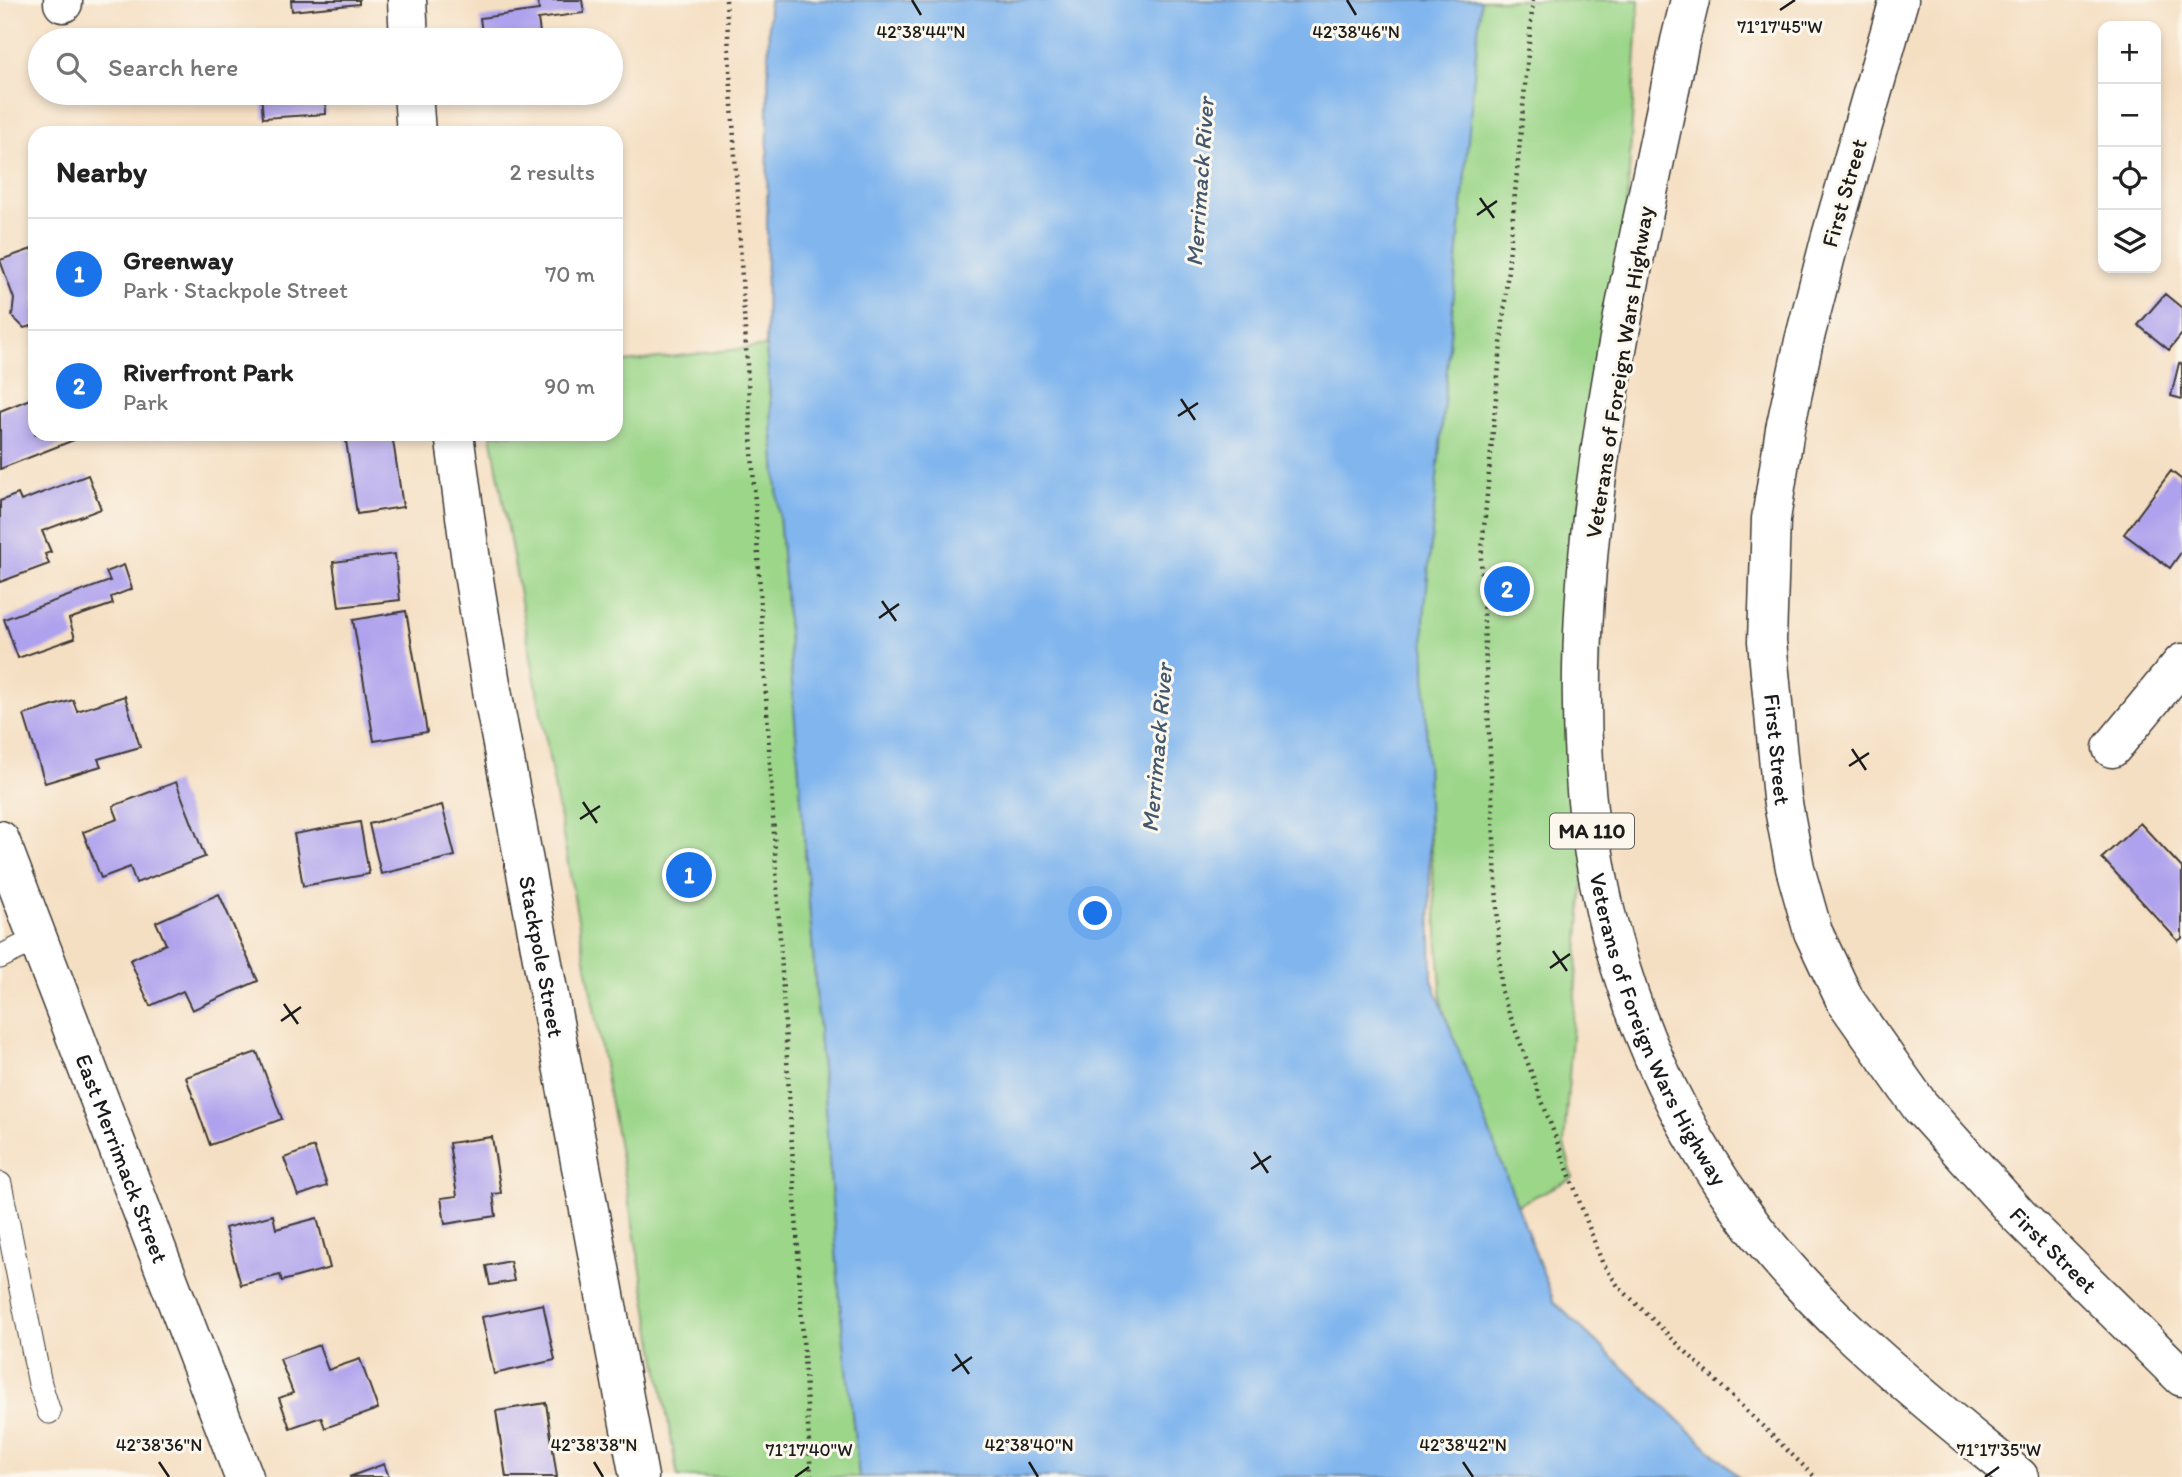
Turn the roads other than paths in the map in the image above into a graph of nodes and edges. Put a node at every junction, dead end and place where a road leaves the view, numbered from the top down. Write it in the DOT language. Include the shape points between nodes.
graph roads {
  1 [pos="407,0"];
  2 [pos="1688,0"];
  3 [pos="1899,0"];
  4 [pos="409,28"];
  5 [pos="414,105"];
  6 [pos="415,126"];
  7 [pos="455,441"];
  8 [pos="2182,663"];
  9 [pos="2112,748"];
  10 [pos="0,840"];
  11 [pos="37,939"];
  12 [pos="0,957"];
  13 [pos="0,1184"];
  14 [pos="2182,1377"];
  15 [pos="49,1412"];
  16 [pos="244,1477"];
  17 [pos="639,1477"];
  18 [pos="2019,1477"];
  1 -- 4 [label="street"];
  2 -- 18 [label="street, Veterans of Foreign Wars Highway / MA 110" via="1625,309 1591,541 1582,697 1584,766 1605,917 1626,989 1657,1068 1737,1205 1785,1267 1833,1317"];
  3 -- 14 [label="street, First Street" via="1804,341 1771,519 1767,641 1782,798 1795,868 1812,932 1845,1000 1920,1106 2018,1215"];
  5 -- 6 [label="street"];
  7 -- 17 [label="street, Stackpole Street" via="493,696"];
  8 -- 9 [label="street"];
  10 -- 11 [label="street, East Merrimack Street"];
  11 -- 12 [label="lane"];
  11 -- 16 [label="street, East Merrimack Street"];
  13 -- 15 [label="lane"];
}
